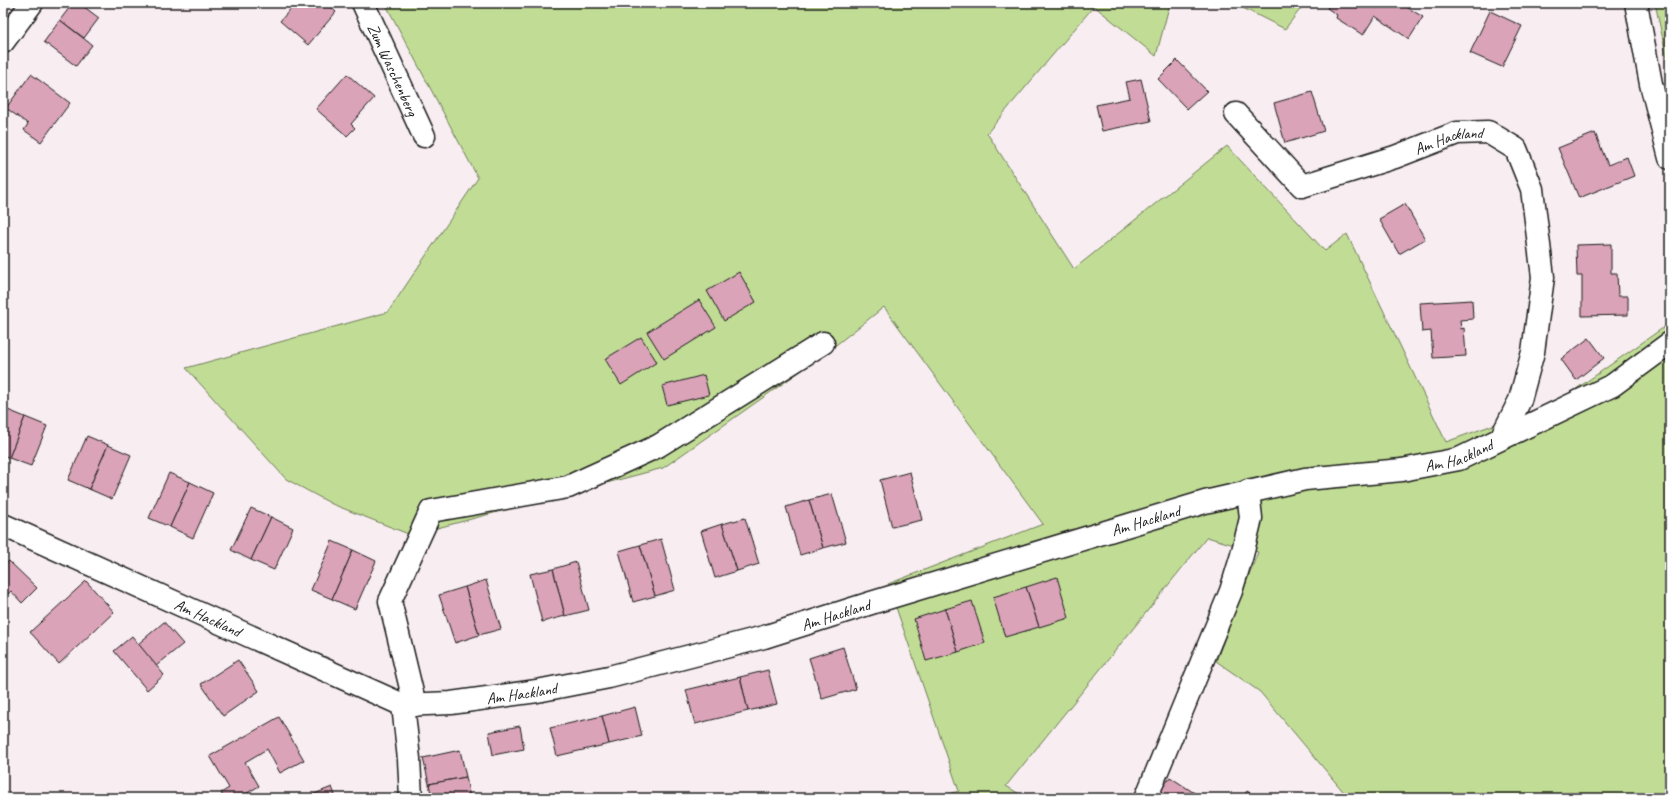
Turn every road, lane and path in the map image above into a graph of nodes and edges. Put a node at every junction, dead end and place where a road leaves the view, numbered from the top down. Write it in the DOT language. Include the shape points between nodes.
graph roads {
  1 [pos="32,3"];
  2 [pos="363,3"];
  3 [pos="1636,3"];
  4 [pos="3,42"];
  5 [pos="1236,114"];
  6 [pos="424,136"];
  7 [pos="1670,158"];
  8 [pos="823,343"];
  9 [pos="1670,343"];
  10 [pos="1501,438"];
  11 [pos="1248,492"];
  12 [pos="3,524"];
  13 [pos="409,705"];
  14 [pos="411,798"];
  15 [pos="1146,798"];
  1 -- 4 [label="street"];
  2 -- 6 [label="street, Zum Waschenberg"];
  3 -- 7 [label="street" via="1651,84"];
  5 -- 10 [label="street, Am Hackland" via="1302,186 1395,157 1457,133 1488,132 1516,149 1532,189 1543,278 1533,352 1520,400"];
  8 -- 13 [label="street" via="658,446 568,487 431,511 390,601"];
  9 -- 10 [label="street, Am Hackland" via="1613,386"];
  10 -- 11 [label="street, Am Hackland" via="1459,459 1402,470 1305,480"];
  11 -- 13 [label="street, Am Hackland" via="1204,502 749,641 609,677 451,704"];
  11 -- 15 [label="street" via="1251,518 1231,591"];
  12 -- 13 [label="street, Am Hackland" via="251,638"];
  13 -- 14 [label="street"];
}
